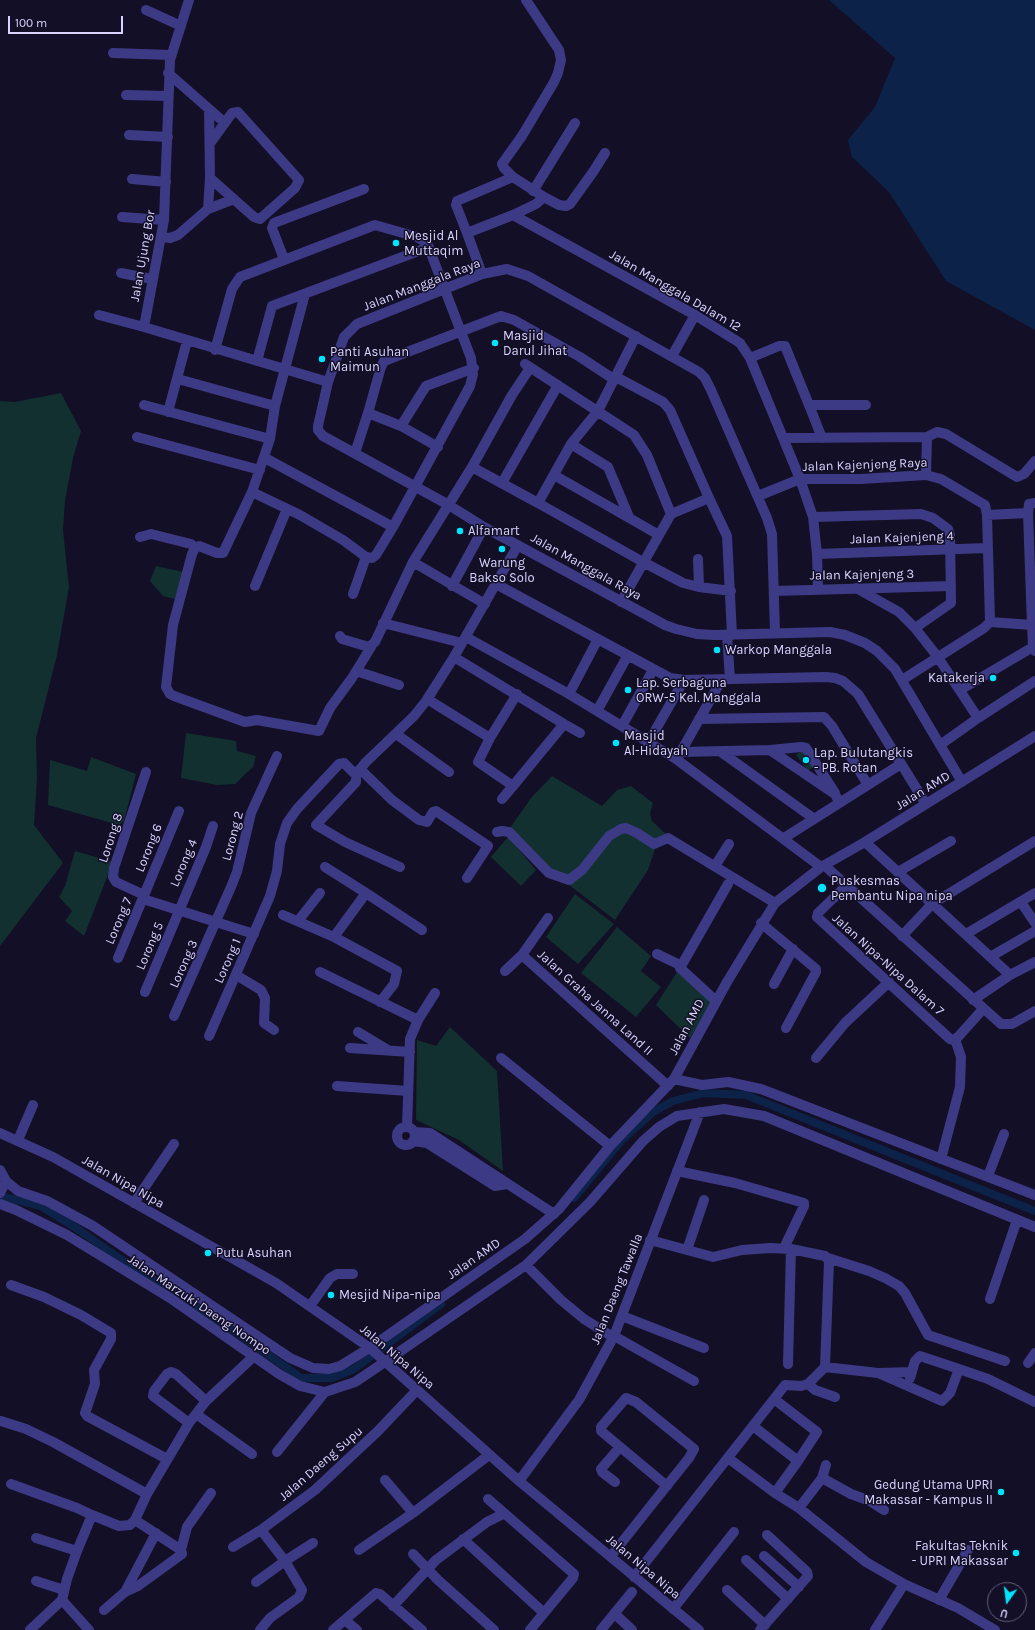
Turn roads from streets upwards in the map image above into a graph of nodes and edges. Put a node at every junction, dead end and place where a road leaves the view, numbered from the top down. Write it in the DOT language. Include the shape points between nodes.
graph roads {
  1 [pos="189,0"];
  2 [pos="526,0"];
  3 [pos="146,10"];
  4 [pos="181,26"];
  5 [pos="113,53"];
  6 [pos="171,55"];
  7 [pos="168,73"];
  8 [pos="126,95"];
  9 [pos="168,96"];
  10 [pos="209,109"];
  11 [pos="225,123"];
  12 [pos="575,123"];
  13 [pos="129,135"];
  14 [pos="168,137"];
  15 [pos="211,142"];
  16 [pos="605,152"];
  17 [pos="513,177"];
  18 [pos="210,178"];
  19 [pos="132,179"];
  20 [pos="166,182"];
  21 [pos="364,189"];
  22 [pos="532,191"];
  23 [pos="544,197"];
  24 [pos="234,199"];
  25 [pos="208,209"];
  26 [pos="513,215"];
  27 [pos="122,217"];
  28 [pos="164,220"];
  29 [pos="467,233"];
  30 [pos="162,236"];
  31 [pos="430,247"];
  32 [pos="284,259"];
  33 [pos="121,273"];
  34 [pos="482,274"];
  35 [pos="152,279"];
  36 [pos="445,288"];
  37 [pos="305,294"];
  38 [pos="695,315"];
  39 [pos="99,316"];
  40 [pos="144,328"];
  41 [pos="460,331"];
  42 [pos="636,336"];
  43 [pos="187,341"];
  44 [pos="215,350"];
  45 [pos="672,356"];
  46 [pos="750,358"];
  47 [pos="257,361"];
  48 [pos="285,368"];
  49 [pos="474,368"];
  50 [pos="615,378"];
  51 [pos="178,379"];
  52 [pos="328,382"];
  53 [pos="558,385"];
  54 [pos="144,405"];
  55 [pos="809,405"];
  56 [pos="866,405"];
  57 [pos="275,406"];
  58 [pos="598,411"];
  59 [pos="168,412"];
  60 [pos="368,413"];
  61 [pos="401,426"];
  62 [pos="137,437"];
  63 [pos="928,437"];
  64 [pos="783,438"];
  65 [pos="822,438"];
  66 [pos="270,440"];
  67 [pos="571,444"];
  68 [pos="438,447"];
  69 [pos="355,453"];
  70 [pos="265,458"];
  71 [pos="1035,461"];
  72 [pos="472,467"];
  73 [pos="260,470"];
  74 [pos="554,475"];
  75 [pos="926,475"];
  76 [pos="800,479"];
  77 [pos="502,483"];
  78 [pos="415,487"];
  79 [pos="252,492"];
  80 [pos="758,496"];
  81 [pos="709,498"];
  82 [pos="538,502"];
  83 [pos="1035,503"];
  84 [pos="447,504"];
  85 [pos="287,509"];
  86 [pos="671,514"];
  87 [pos="987,515"];
  88 [pos="813,517"];
  89 [pos="629,518"];
  90 [pos="1030,518"];
  91 [pos="393,527"];
  92 [pos="484,527"];
  93 [pos="658,535"];
  94 [pos="140,538"];
  95 [pos="518,545"];
  96 [pos="195,548"];
  97 [pos="987,548"];
  98 [pos="950,549"];
  99 [pos="817,554"];
  100 [pos="366,557"];
  101 [pos="698,559"];
  102 [pos="413,562"];
  103 [pos="643,562"];
  104 [pos="496,584"];
  105 [pos="255,586"];
  106 [pos="452,586"];
  107 [pos="951,586"];
  108 [pos="698,587"];
  109 [pos="856,588"];
  110 [pos="818,589"];
  111 [pos="731,591"];
  112 [pos="774,591"];
  113 [pos="1033,592"];
  114 [pos="353,594"];
  115 [pos="621,602"];
  116 [pos="485,604"];
  117 [pos="990,622"];
  118 [pos="383,623"];
  119 [pos="1032,625"];
  120 [pos="915,628"];
  121 [pos="775,633"];
  122 [pos="730,635"];
  123 [pos="341,637"];
  124 [pos="598,639"];
  125 [pos="464,640"];
  126 [pos="370,647"];
  127 [pos="1034,649"];
  128 [pos="628,656"];
  129 [pos="937,656"];
  130 [pos="454,657"];
  131 [pos="653,670"];
  132 [pos="356,671"];
  133 [pos="726,679"];
  134 [pos="684,680"];
  135 [pos="902,680"];
  136 [pos="1035,681"];
  137 [pos="399,685"];
  138 [pos="960,690"];
  139 [pos="517,694"];
  140 [pos="569,694"];
  141 [pos="432,702"];
  142 [pos="597,711"];
  143 [pos="978,718"];
  144 [pos="700,719"];
  145 [pos="564,724"];
  146 [pos="622,726"];
  147 [pos="580,732"];
  148 [pos="396,734"];
  149 [pos="1035,736"];
  150 [pos="490,738"];
  151 [pos="648,743"];
  152 [pos="940,745"];
  153 [pos="770,750"];
  154 [pos="721,752"];
  155 [pos="277,756"];
  156 [pos="678,756"];
  157 [pos="902,764"];
  158 [pos="146,772"];
  159 [pos="358,772"];
  160 [pos="450,772"];
  161 [pos="962,782"];
  162 [pos="868,785"];
  163 [pos="513,786"];
  164 [pos="837,798"];
  165 [pos="502,799"];
  166 [pos="926,804"];
  167 [pos="178,811"];
  168 [pos="813,818"];
  169 [pos="213,826"];
  170 [pos="497,832"];
  171 [pos="784,838"];
  172 [pos="951,841"];
  173 [pos="865,842"];
  174 [pos="1035,842"];
  175 [pos="729,844"];
  176 [pos="715,866"];
  177 [pos="822,866"];
  178 [pos="400,867"];
  179 [pos="325,868"];
  180 [pos="898,872"];
  181 [pos="467,878"];
  182 [pos="728,884"];
  183 [pos="846,886"];
  184 [pos="320,893"];
  185 [pos="366,893"];
  186 [pos="1035,893"];
  187 [pos="143,897"];
  188 [pos="1021,902"];
  189 [pos="775,903"];
  190 [pos="932,904"];
  191 [pos="179,910"];
  192 [pos="283,915"];
  193 [pos="548,918"];
  194 [pos="298,921"];
  195 [pos="216,923"];
  196 [pos="762,923"];
  197 [pos="1035,923"];
  198 [pos="422,930"];
  199 [pos="1035,931"];
  200 [pos="254,934"];
  201 [pos="966,934"];
  202 [pos="902,936"];
  203 [pos="334,937"];
  204 [pos="793,949"];
  205 [pos="657,954"];
  206 [pos="522,955"];
  207 [pos="990,957"];
  208 [pos="118,958"];
  209 [pos="1035,962"];
  210 [pos="680,966"];
  211 [pos="506,971"];
  212 [pos="320,972"];
  213 [pos="236,975"];
  214 [pos="1010,975"];
  215 [pos="889,982"];
  216 [pos="774,984"];
  217 [pos="389,990"];
  218 [pos="145,992"];
  219 [pos="435,993"];
  220 [pos="973,1000"];
  221 [pos="716,1001"];
  222 [pos="380,1002"];
  223 [pos="983,1009"];
  224 [pos="396,1010"];
  225 [pos="1035,1012"];
  226 [pos="174,1016"];
  227 [pos="418,1020"];
  228 [pos="786,1028"];
  229 [pos="274,1030"];
  230 [pos="358,1032"];
  231 [pos="209,1036"];
  232 [pos="956,1038"];
  233 [pos="350,1048"];
  234 [pos="390,1051"];
  235 [pos="410,1052"];
  236 [pos="501,1058"];
  237 [pos="816,1058"];
  238 [pos="671,1083"];
  239 [pos="337,1086"];
  240 [pos="408,1091"];
  241 [pos="33,1105"];
  242 [pos="700,1112"];
  243 [pos="0,1132"];
  244 [pos="1004,1134"];
  245 [pos="18,1140"];
  246 [pos="174,1144"];
  247 [pos="610,1146"];
  248 [pos="941,1159"];
  249 [pos="0,1170"];
  250 [pos="677,1171"];
  251 [pos="988,1176"];
  252 [pos="6,1181"];
  253 [pos="0,1192"];
  254 [pos="1035,1195"];
  255 [pos="704,1200"];
  256 [pos="134,1203"];
  257 [pos="0,1204"];
  258 [pos="554,1214"];
  259 [pos="1017,1220"];
  260 [pos="1035,1227"];
  261 [pos="650,1240"];
  262 [pos="787,1248"];
  263 [pos="687,1250"];
  264 [pos="828,1258"];
  265 [pos="526,1265"];
  266 [pos="353,1274"];
  267 [pos="11,1285"];
  268 [pos="990,1299"];
  269 [pos="310,1306"];
  270 [pos="622,1316"];
  271 [pos="614,1336"];
  272 [pos="704,1348"];
  273 [pos="371,1349"];
  274 [pos="1035,1353"];
  275 [pos="253,1357"];
  276 [pos="384,1361"];
  277 [pos="1005,1361"];
  278 [pos="1028,1363"];
  279 [pos="788,1364"];
  280 [pos="825,1366"];
  281 [pos="959,1368"];
  282 [pos="912,1372"];
  283 [pos="878,1373"];
  284 [pos="694,1380"];
  285 [pos="808,1384"];
  286 [pos="907,1387"];
  287 [pos="417,1390"];
  288 [pos="325,1392"];
  289 [pos="835,1397"];
  290 [pos="774,1399"];
  291 [pos="206,1401"];
  292 [pos="1035,1402"];
  293 [pos="196,1414"];
  294 [pos="1,1421"];
  295 [pos="189,1423"];
  296 [pos="753,1426"];
  297 [pos="620,1447"];
  298 [pos="277,1452"];
  299 [pos="252,1454"];
  300 [pos="489,1455"];
  301 [pos="728,1458"];
  302 [pos="167,1459"];
  303 [pos="798,1461"];
  304 [pos="826,1465"];
  305 [pos="822,1478"];
  306 [pos="386,1480"];
  307 [pos="519,1481"];
  308 [pos="615,1482"];
  309 [pos="11,1484"];
  310 [pos="667,1486"];
  311 [pos="211,1493"];
  312 [pos="775,1493"];
  313 [pos="147,1494"];
  314 [pos="488,1499"];
  315 [pos="799,1508"];
  316 [pos="884,1510"];
  317 [pos="413,1513"];
  318 [pos="503,1514"];
  319 [pos="92,1515"];
  320 [pos="135,1520"];
  321 [pos="261,1530"];
  322 [pos="734,1532"];
  323 [pos="156,1533"];
  324 [pos="767,1535"];
  325 [pos="36,1538"];
  326 [pos="463,1539"];
  327 [pos="313,1543"];
  328 [pos="233,1547"];
  329 [pos="181,1550"];
  330 [pos="359,1550"];
  331 [pos="968,1550"];
  332 [pos="77,1551"];
  333 [pos="413,1554"];
  334 [pos="611,1556"];
  335 [pos="764,1556"];
  336 [pos="746,1560"];
  337 [pos="285,1561"];
  338 [pos="427,1569"];
  339 [pos="634,1577"];
  340 [pos="36,1581"];
  341 [pos="256,1582"];
  342 [pos="904,1584"];
  343 [pos="799,1587"];
  344 [pos="64,1590"];
  345 [pos="727,1590"];
  346 [pos="125,1592"];
  347 [pos="632,1592"];
  348 [pos="788,1599"];
  349 [pos="62,1600"];
  350 [pos="939,1600"];
  351 [pos="393,1606"];
  352 [pos="673,1609"];
  353 [pos="104,1610"];
  354 [pos="544,1613"];
  355 [pos="616,1614"];
  356 [pos="345,1620"];
  357 [pos="978,1626"];
  358 [pos="762,1627"];
  359 [pos="86,1629"];
  360 [pos="30,1630"];
  361 [pos="260,1630"];
  362 [pos="333,1630"];
  363 [pos="357,1630"];
  364 [pos="422,1630"];
  365 [pos="494,1630"];
  366 [pos="530,1630"];
  367 [pos="601,1630"];
  368 [pos="632,1630"];
  369 [pos="699,1630"];
  370 [pos="875,1630"];
  371 [pos="995,1630"];
  1 -- 4 [label="street, Jalan Ujung Bor"];
  2 -- 17 [label="street" via="559,50 561,60 554,82 502,164"];
  3 -- 4 [label="street"];
  4 -- 6 [label="street, Jalan Ujung Bor"];
  5 -- 6 [label="street"];
  6 -- 7 [label="street, Jalan Ujung Bor"];
  7 -- 9 [label="street, Jalan Ujung Bor"];
  7 -- 10 [label="street"];
  8 -- 9 [label="street"];
  9 -- 14 [label="street, Jalan Ujung Bor"];
  10 -- 11 [label="street"];
  10 -- 15 [label="street"];
  11 -- 15 [label="street"];
  11 -- 24 [label="street" via="232,113 238,112 299,180 295,188 263,218 254,217"];
  12 -- 22 [label="street"];
  13 -- 14 [label="street"];
  14 -- 20 [label="street, Jalan Ujung Bor"];
  15 -- 18 [label="street"];
  16 -- 23 [label="street" via="570,204 563,206"];
  17 -- 22 [label="street"];
  17 -- 29 [label="street" via="457,201 456,205"];
  18 -- 24 [label="street"];
  18 -- 25 [label="street"];
  19 -- 20 [label="street"];
  20 -- 28 [label="street, Jalan Ujung Bor"];
  21 -- 32 [label="street" via="274,223 272,228"];
  22 -- 23 [label="street"];
  23 -- 26 [label="street" via="536,204"];
  24 -- 25 [label="street"];
  25 -- 30 [label="street" via="178,235 170,238"];
  26 -- 29 [label="street"];
  26 -- 38 [label="street, Jalan Manggala Dalam 12"];
  27 -- 28 [label="street"];
  28 -- 30 [label="street, Jalan Ujung Bor"];
  29 -- 34 [label="street"];
  30 -- 35 [label="street, Jalan Ujung Bor"];
  31 -- 32 [label="street" via="421,239 375,225"];
  31 -- 36 [label="street"];
  31 -- 37 [label="street"];
  32 -- 44 [label="street" via="246,273 236,281"];
  33 -- 35 [label="street"];
  34 -- 36 [label="street, Jalan Manggala Raya"];
  34 -- 42 [label="street, Jalan Manggala Raya" via="507,270 528,276"];
  35 -- 40 [label="street, Jalan Ujung Bor"];
  36 -- 41 [label="street"];
  36 -- 52 [label="street, Jalan Manggala Raya" via="357,324 344,337"];
  37 -- 47 [label="street" via="271,306"];
  37 -- 48 [label="street"];
  38 -- 45 [label="street"];
  38 -- 46 [label="street, Jalan Manggala Dalam 12" via="740,343"];
  39 -- 40 [label="street"];
  40 -- 43 [label="street"];
  41 -- 49 [label="street"];
  41 -- 50 [label="street" via="501,316 509,318"];
  41 -- 60 [label="street" via="384,361"];
  42 -- 45 [label="street, Jalan Manggala Raya"];
  42 -- 50 [label="street"];
  43 -- 44 [label="street"];
  43 -- 51 [label="street"];
  44 -- 47 [label="street"];
  45 -- 80 [label="street, Jalan Manggala Raya" via="704,378"];
  46 -- 55 [label="street" via="785,346"];
  46 -- 64 [label="street, Jalan Manggala Dalam 12"];
  47 -- 48 [label="street"];
  48 -- 52 [label="street"];
  48 -- 57 [label="street"];
  49 -- 61 [label="street" via="426,386"];
  49 -- 68 [label="street" via="470,386"];
  50 -- 58 [label="street"];
  50 -- 81 [label="street" via="663,402 670,410"];
  51 -- 57 [label="street"];
  51 -- 59 [label="street"];
  52 -- 69 [label="street, Jalan Manggala Raya" via="318,430 323,436"];
  53 -- 58 [label="street"];
  53 -- 72 [label="street" via="528,366"];
  53 -- 77 [label="street"];
  54 -- 59 [label="street"];
  55 -- 56 [label="street"];
  55 -- 65 [label="street"];
  57 -- 66 [label="street"];
  58 -- 67 [label="street"];
  58 -- 86 [label="street" via="639,439"];
  59 -- 66 [label="street"];
  60 -- 61 [label="street"];
  60 -- 69 [label="street"];
  61 -- 68 [label="street"];
  62 -- 73 [label="street"];
  63 -- 65 [label="street"];
  63 -- 71 [label="street" via="937,432 946,434 1017,477 1024,474"];
  63 -- 75 [label="street"];
  64 -- 65 [label="street"];
  64 -- 76 [label="street, Jalan Manggala Dalam 12"];
  66 -- 70 [label="street"];
  67 -- 74 [label="street"];
  67 -- 89 [label="street" via="608,467"];
  68 -- 78 [label="street"];
  69 -- 78 [label="street, Jalan Manggala Raya"];
  70 -- 73 [label="street"];
  70 -- 91 [label="street"];
  72 -- 77 [label="street"];
  72 -- 84 [label="street"];
  73 -- 79 [label="street"];
  74 -- 82 [label="street"];
  74 -- 89 [label="street"];
  75 -- 76 [label="street, Jalan Kajenjeng Raya"];
  75 -- 87 [label="street, Jalan Kajenjeng Raya" via="941,478 981,502 986,507"];
  76 -- 80 [label="street, Jalan Kajenjeng Raya"];
  76 -- 88 [label="street, Jalan Manggala Dalam 12"];
  77 -- 82 [label="street"];
  78 -- 84 [label="street, Jalan Manggala Raya"];
  78 -- 91 [label="street"];
  79 -- 85 [label="street"];
  79 -- 96 [label="street" via="223,552 217,553 199,546"];
  80 -- 112 [label="street, Jalan Manggala Raya" via="772,534"];
  81 -- 86 [label="street"];
  81 -- 111 [label="street" via="727,536"];
  82 -- 103 [label="street"];
  83 -- 90 [label="street" via="1030,504"];
  84 -- 92 [label="street, Jalan Manggala Raya"];
  84 -- 102 [label="street"];
  85 -- 100 [label="street" via="343,540"];
  85 -- 105 [label="street"];
  86 -- 93 [label="street"];
  87 -- 90 [label="street"];
  87 -- 97 [label="street"];
  88 -- 98 [label="street" via="926,515 950,532"];
  88 -- 99 [label="street, Jalan Manggala Dalam 12"];
  89 -- 93 [label="street"];
  90 -- 113 [label="street"];
  91 -- 100 [label="street" via="376,555 372,558"];
  92 -- 95 [label="street, Jalan Manggala Raya"];
  92 -- 106 [label="street"];
  93 -- 103 [label="street"];
  94 -- 96 [label="street" via="151,534 191,544"];
  95 -- 104 [label="street"];
  95 -- 115 [label="street, Jalan Manggala Raya"];
  96 -- 132 [label="street" via="173,625 166,681 170,694 245,722 257,720 319,731 330,708"];
  97 -- 98 [label="street, Jalan Kajenjeng 4"];
  97 -- 117 [label="street"];
  98 -- 99 [label="street, Jalan Kajenjeng 4"];
  98 -- 107 [label="street"];
  99 -- 110 [label="street, Jalan Manggala Dalam 12"];
  100 -- 114 [label="street"];
  101 -- 108 [label="street"];
  102 -- 106 [label="street"];
  102 -- 118 [label="street"];
  103 -- 108 [label="street" via="683,583"];
  103 -- 115 [label="street"];
  104 -- 116 [label="street"];
  104 -- 124 [label="street"];
  106 -- 116 [label="street"];
  107 -- 109 [label="street, Jalan Kajenjeng 3"];
  107 -- 120 [label="street" via="950,605"];
  108 -- 111 [label="street"];
  109 -- 110 [label="street, Jalan Kajenjeng 3"];
  109 -- 120 [label="street" via="899,612"];
  110 -- 112 [label="street, Jalan Kajenjeng 3"];
  111 -- 122 [label="street"];
  112 -- 121 [label="street, Jalan Manggala Raya"];
  113 -- 119 [label="street"];
  115 -- 122 [label="street, Jalan Manggala Raya" via="676,629 697,634"];
  116 -- 125 [label="street"];
  117 -- 119 [label="street"];
  117 -- 129 [label="street"];
  118 -- 125 [label="street"];
  118 -- 126 [label="street"];
  119 -- 127 [label="street"];
  120 -- 129 [label="street"];
  121 -- 122 [label="street, Jalan Manggala Raya"];
  121 -- 135 [label="street, Jalan Manggala Raya" via="830,632 859,640 885,658"];
  122 -- 133 [label="street"];
  123 -- 126 [label="street"];
  124 -- 128 [label="street"];
  124 -- 140 [label="street"];
  125 -- 130 [label="street"];
  125 -- 140 [label="street"];
  126 -- 132 [label="street"];
  127 -- 138 [label="street"];
  128 -- 131 [label="street"];
  128 -- 142 [label="street"];
  129 -- 135 [label="street"];
  129 -- 138 [label="street"];
  130 -- 139 [label="street"];
  130 -- 148 [label="street" via="426,701"];
  131 -- 134 [label="street" via="670,678"];
  131 -- 146 [label="street"];
  132 -- 137 [label="street"];
  133 -- 134 [label="street"];
  133 -- 144 [label="street"];
  133 -- 157 [label="street" via="826,677 843,682 858,694"];
  134 -- 151 [label="street"];
  135 -- 152 [label="street, Jalan Manggala Raya"];
  136 -- 143 [label="street"];
  138 -- 143 [label="street"];
  139 -- 145 [label="street"];
  139 -- 150 [label="street"];
  140 -- 142 [label="street"];
  141 -- 150 [label="street"];
  142 -- 146 [label="street"];
  143 -- 152 [label="street"];
  144 -- 156 [label="street"];
  144 -- 162 [label="street" via="824,717"];
  145 -- 147 [label="street"];
  145 -- 163 [label="street"];
  146 -- 151 [label="street"];
  148 -- 159 [label="street"];
  148 -- 160 [label="street"];
  149 -- 161 [label="street, Jalan AMD"];
  150 -- 163 [label="street" via="478,762"];
  151 -- 156 [label="street"];
  152 -- 161 [label="street, Jalan Manggala Raya"];
  153 -- 154 [label="street"];
  153 -- 164 [label="street"];
  153 -- 164 [label="street" via="806,748"];
  154 -- 156 [label="street"];
  154 -- 168 [label="street"];
  155 -- 195 [label="street, Lorong 2" via="251,813 237,872"];
  156 -- 171 [label="street"];
  157 -- 162 [label="street"];
  157 -- 166 [label="street"];
  158 -- 187 [label="street, Lorong 8" via="113,877 116,882"];
  159 -- 178 [label="street" via="356,782 316,825 345,842"];
  159 -- 181 [label="street" via="419,820 427,822 436,811 488,846"];
  159 -- 200 [label="street, Lorong 1" via="339,764 287,823 280,844 270,896"];
  161 -- 166 [label="street, Jalan AMD"];
  162 -- 164 [label="street"];
  163 -- 165 [label="street"];
  164 -- 168 [label="street"];
  166 -- 173 [label="street, Jalan AMD"];
  167 -- 187 [label="street, Lorong 6"];
  168 -- 171 [label="street"];
  169 -- 191 [label="street, Lorong 4"];
  170 -- 176 [label="street" via="509,832 549,873 564,880 573,878 610,836 624,828 654,844 668,838"];
  171 -- 177 [label="street"];
  172 -- 180 [label="street"];
  173 -- 177 [label="street, Jalan AMD"];
  173 -- 180 [label="street"];
  174 -- 190 [label="street"];
  175 -- 176 [label="street"];
  176 -- 189 [label="street"];
  177 -- 183 [label="street"];
  177 -- 189 [label="street, Jalan AMD"];
  179 -- 185 [label="street"];
  180 -- 190 [label="street"];
  182 -- 210 [label="street"];
  183 -- 202 [label="street"];
  183 -- 215 [label="street, Jalan Nipa-Nipa Dalam 7" via="818,913 817,918"];
  184 -- 194 [label="street"];
  185 -- 198 [label="street"];
  185 -- 203 [label="street"];
  186 -- 188 [label="street"];
  187 -- 191 [label="street"];
  187 -- 208 [label="street, Lorong 7"];
  188 -- 197 [label="street"];
  188 -- 201 [label="street"];
  189 -- 196 [label="street, Jalan AMD"];
  190 -- 201 [label="street"];
  190 -- 202 [label="street"];
  191 -- 195 [label="street"];
  191 -- 218 [label="street, Lorong 5"];
  192 -- 194 [label="street"];
  193 -- 206 [label="street, Jalan Graha Janna Land II"];
  194 -- 203 [label="street"];
  195 -- 200 [label="street"];
  195 -- 226 [label="street, Lorong 3"];
  196 -- 204 [label="street"];
  196 -- 221 [label="street, Jalan AMD"];
  199 -- 207 [label="street"];
  200 -- 213 [label="street, Lorong 1"];
  201 -- 207 [label="street"];
  202 -- 220 [label="street"];
  203 -- 217 [label="street" via="397,971 394,984"];
  204 -- 216 [label="street"];
  204 -- 228 [label="street" via="815,968 816,972"];
  205 -- 210 [label="street"];
  206 -- 211 [label="street, Jalan Graha Janna Land II"];
  206 -- 238 [label="street, Jalan Graha Janna Land II"];
  207 -- 214 [label="street"];
  209 -- 214 [label="street"];
  210 -- 221 [label="street" via="682,972"];
  212 -- 222 [label="street"];
  213 -- 229 [label="street" via="261,990 264,998 264,1023"];
  213 -- 231 [label="street, Lorong 1"];
  214 -- 220 [label="street"];
  215 -- 232 [label="street, Jalan Nipa-Nipa Dalam 7" via="950,1039"];
  215 -- 237 [label="street" via="845,1023"];
  217 -- 222 [label="street"];
  217 -- 224 [label="street"];
  219 -- 227 [label="street"];
  220 -- 223 [label="street"];
  221 -- 238 [label="street, Jalan AMD"];
  222 -- 224 [label="street"];
  223 -- 225 [label="street" via="1005,1026"];
  223 -- 232 [label="street"];
  224 -- 227 [label="street"];
  227 -- 235 [label="street" via="410,1039"];
  230 -- 234 [label="street"];
  232 -- 248 [label="street" via="962,1057 960,1087"];
  233 -- 234 [label="street"];
  234 -- 235 [label="street"];
  235 -- 240 [label="street"];
  236 -- 247 [label="street"];
  238 -- 247 [label="street, Jalan AMD"];
  238 -- 248 [label="street" via="702,1085 728,1082 762,1089"];
  239 -- 240 [label="street"];
  240 -- 258 [label="street" via="411,1133 430,1133"];
  241 -- 245 [label="street"];
  242 -- 250 [label="street, Jalan Daeng Tawalla"];
  242 -- 259 [label="street" via="724,1108 764,1116"];
  242 -- 265 [label="street" via="677,1116 659,1127 625,1161 590,1202"];
  243 -- 245 [label="street, Jalan Nipa Nipa"];
  244 -- 251 [label="street"];
  245 -- 256 [label="street, Jalan Nipa Nipa" via="53,1156"];
  246 -- 256 [label="street"];
  247 -- 258 [label="street, Jalan AMD"];
  248 -- 251 [label="street"];
  249 -- 252 [label="street"];
  250 -- 261 [label="street, Jalan Daeng Tawalla"];
  250 -- 262 [label="street" via="735,1183 804,1203"];
  251 -- 254 [label="street"];
  252 -- 253 [label="street"];
  252 -- 273 [label="street, Jalan AMD" via="18,1191 47,1201 92,1226 300,1364 329,1369 340,1366"];
  255 -- 263 [label="street"];
  256 -- 269 [label="street, Jalan Nipa Nipa" via="276,1283"];
  257 -- 275 [label="street, Jalan Marzuki Daeng Nompo" via="67,1235 170,1298"];
  258 -- 273 [label="street, Jalan AMD" via="526,1239"];
  259 -- 260 [label="street"];
  259 -- 268 [label="street"];
  261 -- 263 [label="street"];
  261 -- 270 [label="street, Jalan Daeng Tawalla"];
  262 -- 263 [label="street" via="742,1250 713,1257"];
  262 -- 264 [label="street" via="819,1253"];
  262 -- 279 [label="street"];
  264 -- 277 [label="street" via="869,1271 899,1286 928,1335"];
  264 -- 280 [label="street"];
  265 -- 271 [label="street" via="584,1319"];
  265 -- 276 [label="street"];
  266 -- 269 [label="street" via="337,1274 330,1278"];
  267 -- 302 [label="street" via="81,1315 111,1334 111,1339 95,1367 95,1384 85,1413"];
  269 -- 273 [label="street, Jalan Nipa Nipa"];
  270 -- 271 [label="street, Jalan Daeng Tawalla"];
  270 -- 272 [label="street"];
  271 -- 284 [label="street"];
  271 -- 307 [label="street, Jalan Daeng Tawalla" via="579,1400"];
  273 -- 276 [label="street, Jalan Nipa Nipa"];
  274 -- 278 [label="street"];
  275 -- 288 [label="street, Jalan Marzuki Daeng Nompo" via="300,1386"];
  275 -- 291 [label="street"];
  276 -- 287 [label="street, Jalan Nipa Nipa"];
  276 -- 288 [label="street" via="355,1382"];
  280 -- 283 [label="street"];
  280 -- 285 [label="street"];
  281 -- 282 [label="street" via="920,1356 916,1359"];
  281 -- 286 [label="street" via="950,1393 944,1400"];
  281 -- 292 [label="street"];
  282 -- 283 [label="street"];
  282 -- 286 [label="street"];
  283 -- 286 [label="street"];
  285 -- 289 [label="street" via="815,1390"];
  285 -- 290 [label="street" via="787,1384"];
  287 -- 300 [label="street, Jalan Nipa Nipa"];
  287 -- 321 [label="street, Jalan Daeng Supu" via="378,1431 325,1480"];
  288 -- 298 [label="street"];
  290 -- 296 [label="street"];
  290 -- 303 [label="street" via="817,1432"];
  291 -- 293 [label="street"];
  291 -- 295 [label="street" via="176,1374 167,1374 153,1396"];
  293 -- 295 [label="street"];
  293 -- 299 [label="street"];
  294 -- 313 [label="street" via="53,1442"];
  295 -- 302 [label="street"];
  296 -- 301 [label="street"];
  296 -- 303 [label="street"];
  297 -- 308 [label="street" via="601,1469"];
  297 -- 310 [label="street"];
  297 -- 310 [label="street" via="601,1430 628,1398 693,1447 693,1454"];
  300 -- 307 [label="street, Jalan Nipa Nipa"];
  300 -- 317 [label="street"];
  301 -- 312 [label="street"];
  301 -- 339 [label="street"];
  302 -- 313 [label="street"];
  303 -- 312 [label="street"];
  304 -- 305 [label="street"];
  305 -- 315 [label="street"];
  305 -- 316 [label="street"];
  306 -- 317 [label="street"];
  307 -- 334 [label="street, Jalan Nipa Nipa"];
  309 -- 319 [label="street"];
  310 -- 334 [label="street"];
  311 -- 329 [label="street" via="187,1528"];
  312 -- 315 [label="street"];
  313 -- 320 [label="street"];
  314 -- 318 [label="street"];
  315 -- 342 [label="street" via="866,1562"];
  317 -- 330 [label="street"];
  318 -- 326 [label="street"];
  318 -- 354 [label="street" via="572,1572 573,1578"];
  319 -- 320 [label="street" via="121,1527 130,1525"];
  319 -- 332 [label="street"];
  320 -- 323 [label="street"];
  321 -- 328 [label="street, Jalan Daeng Supu"];
  321 -- 337 [label="street"];
  322 -- 352 [label="street"];
  323 -- 329 [label="street"];
  323 -- 346 [label="street"];
  324 -- 343 [label="street" via="808,1573 808,1577"];
  325 -- 332 [label="street"];
  326 -- 338 [label="street"];
  326 -- 354 [label="street"];
  327 -- 337 [label="street"];
  329 -- 346 [label="street" via="182,1555 138,1586"];
  331 -- 350 [label="street"];
  332 -- 344 [label="street"];
  333 -- 338 [label="street"];
  334 -- 339 [label="street, Jalan Nipa Nipa"];
  335 -- 343 [label="street"];
  336 -- 348 [label="street"];
  337 -- 341 [label="street"];
  337 -- 361 [label="street" via="301,1586 302,1594 270,1618"];
  338 -- 351 [label="street"];
  338 -- 365 [label="street"];
  339 -- 352 [label="street, Jalan Nipa Nipa"];
  340 -- 344 [label="street"];
  342 -- 350 [label="street"];
  342 -- 370 [label="street"];
  343 -- 348 [label="street"];
  344 -- 349 [label="street"];
  345 -- 358 [label="street"];
  346 -- 353 [label="street"];
  347 -- 355 [label="street"];
  348 -- 358 [label="street"];
  349 -- 359 [label="street"];
  349 -- 360 [label="street"];
  350 -- 357 [label="street" via="958,1608"];
  351 -- 356 [label="street" via="376,1593"];
  351 -- 364 [label="street"];
  352 -- 369 [label="street, Jalan Nipa Nipa"];
  354 -- 366 [label="street"];
  355 -- 367 [label="street"];
  355 -- 368 [label="street"];
  356 -- 362 [label="street"];
  356 -- 363 [label="street"];
  357 -- 371 [label="street"];
}
